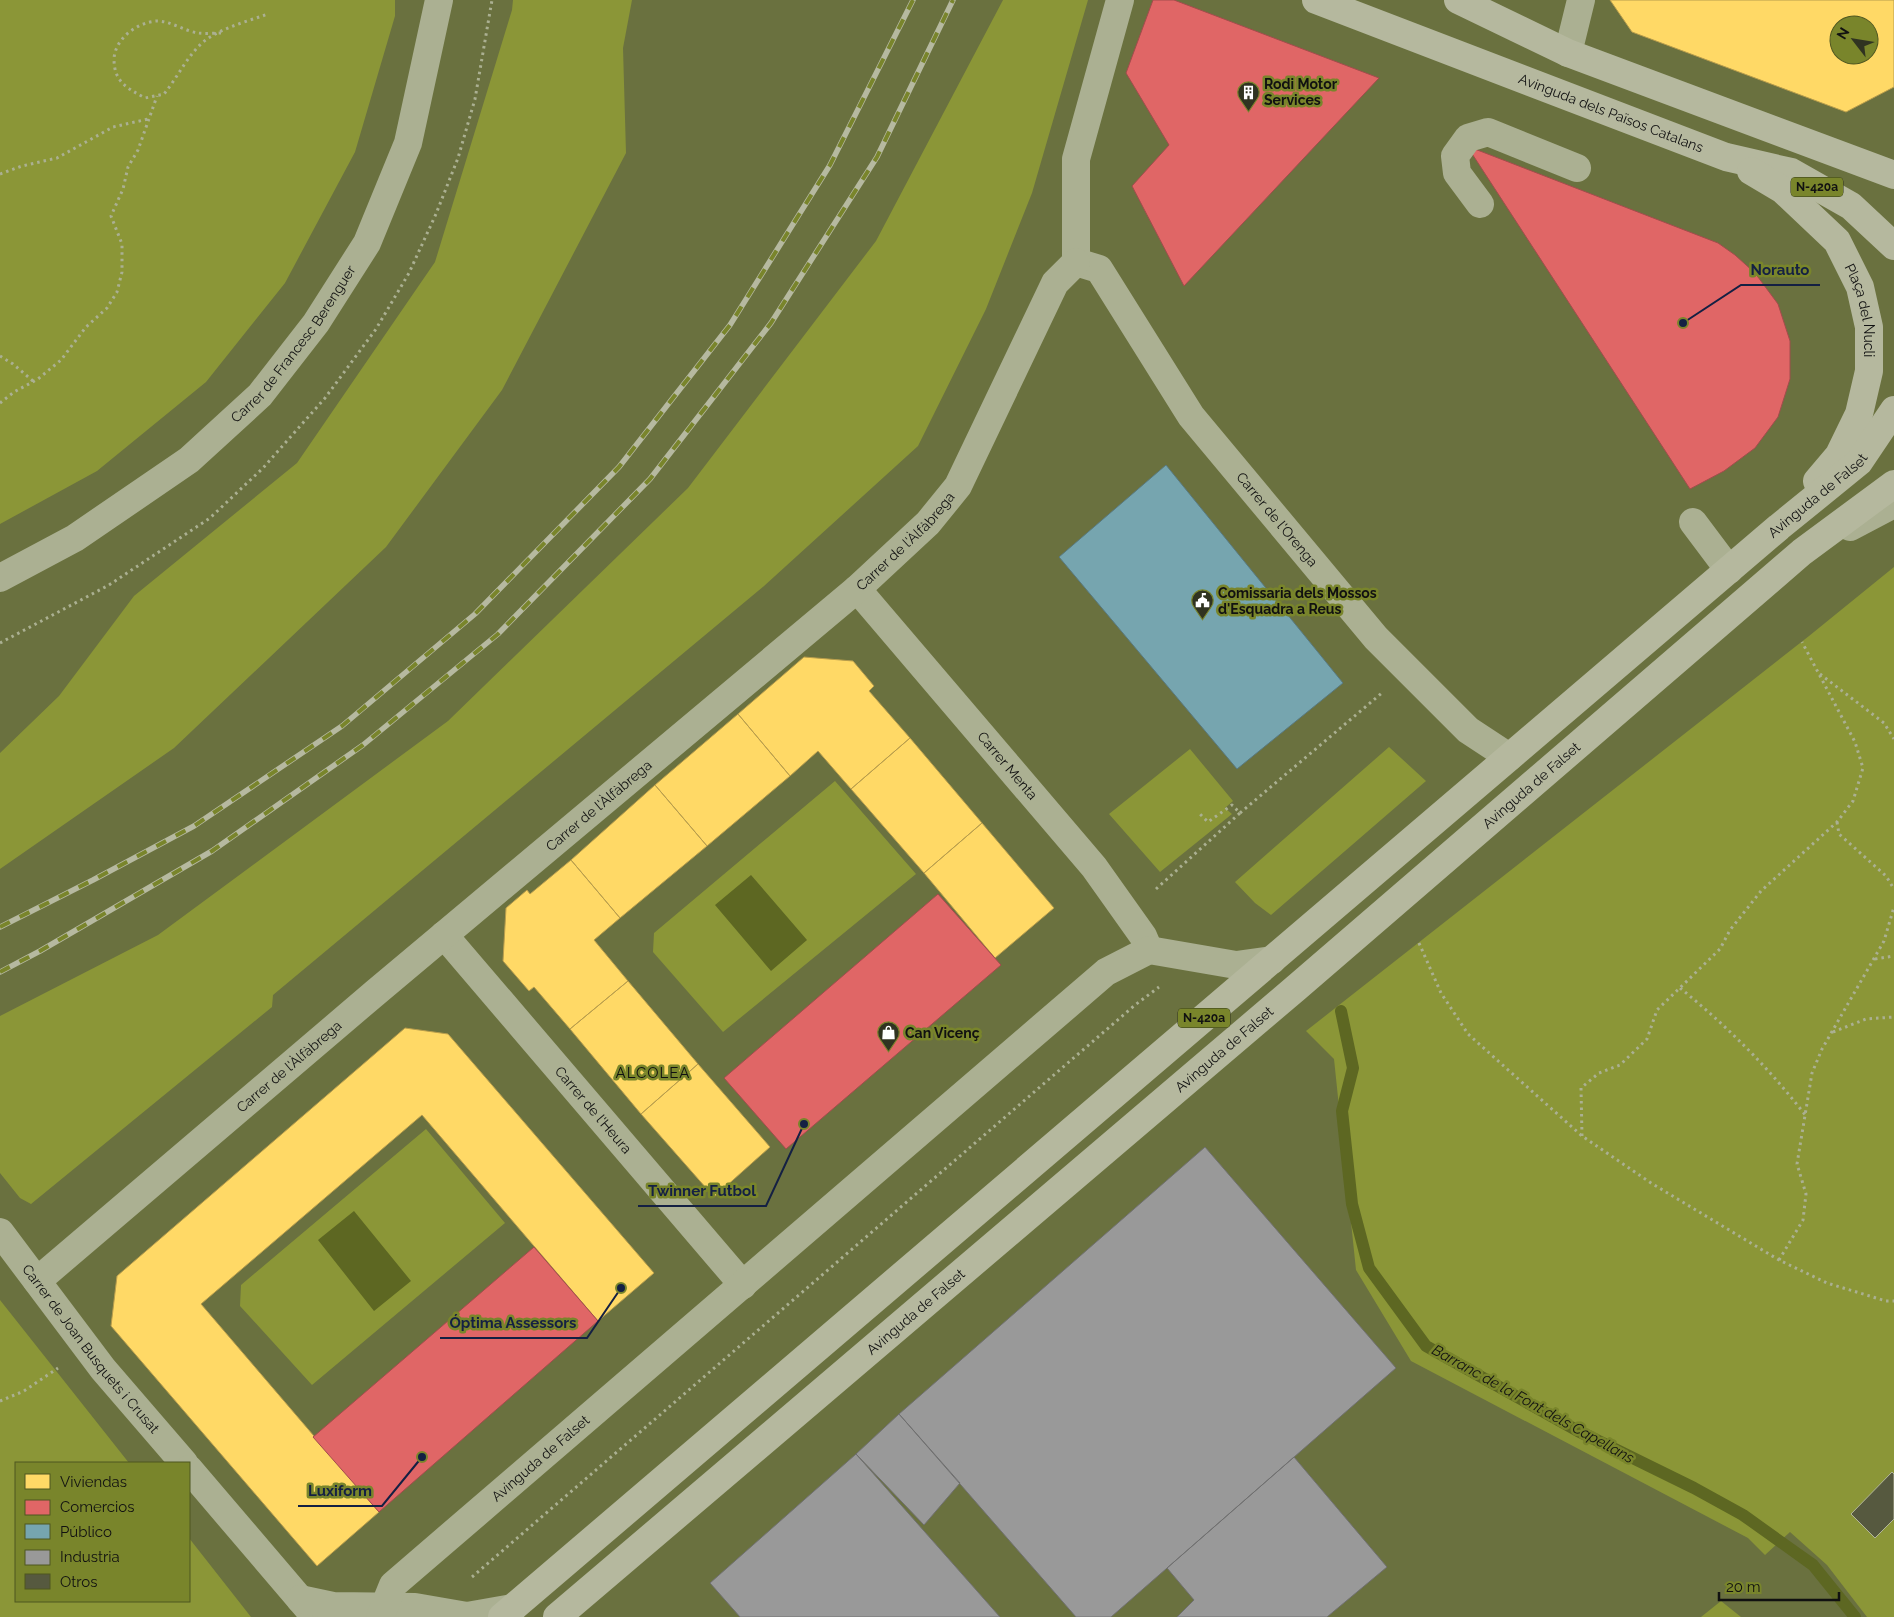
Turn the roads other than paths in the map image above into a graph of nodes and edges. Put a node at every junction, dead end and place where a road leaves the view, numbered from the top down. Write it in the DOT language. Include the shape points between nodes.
graph roads {
  1 [pos="439,0"];
  2 [pos="1120,0"];
  3 [pos="1316,0"];
  4 [pos="1458,0"];
  5 [pos="1581,0"];
  6 [pos="1568,53"];
  7 [pos="1726,157"];
  8 [pos="1577,168"];
  9 [pos="1894,175"];
  10 [pos="1480,204"];
  11 [pos="1894,246"];
  12 [pos="1076,262"];
  13 [pos="1894,410"];
  14 [pos="1894,484"];
  15 [pos="1894,504"];
  16 [pos="1693,522"];
  17 [pos="1779,527"];
  18 [pos="1802,552"];
  19 [pos="1729,570"];
  20 [pos="0,578"];
  21 [pos="857,589"];
  22 [pos="1510,757"];
  23 [pos="444,935"];
  24 [pos="1149,950"];
  25 [pos="1272,960"];
  26 [pos="0,1232"];
  27 [pos="37,1281"];
  28 [pos="743,1285"];
  29 [pos="183,1462"];
  30 [pos="190,1470"];
  31 [pos="308,1608"];
  32 [pos="382,1612"];
  33 [pos="508,1612"];
  34 [pos="557,1617"];
  1 -- 20 [label="street, Carrer de Francesc Berenguer" via="408,143 366,243 316,323 260,395 189,460 75,538"];
  2 -- 12 [label="street" via="1076,159"];
  3 -- 7 [label="main road, Avinguda dels Països Catalans"];
  4 -- 6 [label="main road"];
  5 -- 6 [label="street"];
  6 -- 9 [label="main road, N-420a"];
  7 -- 11 [label="main road, Avinguda dels Països Catalans / N-420a" via="1791,172 1851,206"];
  7 -- 17 [label="main road, Plaça del Nucli" via="1783,190 1837,241 1860,287 1869,327 1869,371 1859,414 1839,455"];
  8 -- 10 [label="street" via="1488,132 1468,138 1454,156 1457,173"];
  12 -- 21 [label="street, Carrer de l'Àlfàbrega" via="1055,283 958,486 928,523"];
  12 -- 22 [label="street, Carrer de l'Orenga" via="1100,269 1191,416 1376,638 1468,730"];
  13 -- 17 [label="main road, Avinguda de Falset / N-420a" via="1859,462"];
  14 -- 18 [label="main road, Avinguda de Falset / N-420a"];
  15 -- 18 [label="street"];
  16 -- 19 [label="street"];
  17 -- 19 [label="main road, Avinguda de Falset / N-420a"];
  18 -- 34 [label="main road, Avinguda de Falset / N-420a"];
  19 -- 22 [label="main road, Avinguda de Falset / N-420a"];
  21 -- 23 [label="street, Carrer de l'Àlfàbrega"];
  21 -- 24 [label="street, Carrer Menta" via="1094,868 1143,936"];
  22 -- 25 [label="main road, Avinguda de Falset / N-420a"];
  23 -- 27 [label="street, Carrer de l'Àlfàbrega"];
  23 -- 28 [label="street, Carrer de l'Heura"];
  24 -- 25 [label="street" via="1236,964"];
  24 -- 28 [label="street, Avinguda de Falset" via="1106,972"];
  25 -- 33 [label="main road, Avinguda de Falset / N-420a"];
  26 -- 27 [label="street, Carrer de Joan Busquets i Crusat"];
  27 -- 29 [label="street, Carrer de Joan Busquets i Crusat" via="87,1348"];
  28 -- 32 [label="street, Avinguda de Falset" via="393,1584"];
  30 -- 31 [label="street"];
  31 -- 32 [label="street" via="333,1606"];
  32 -- 33 [label="street" via="415,1607 467,1616"];
}
